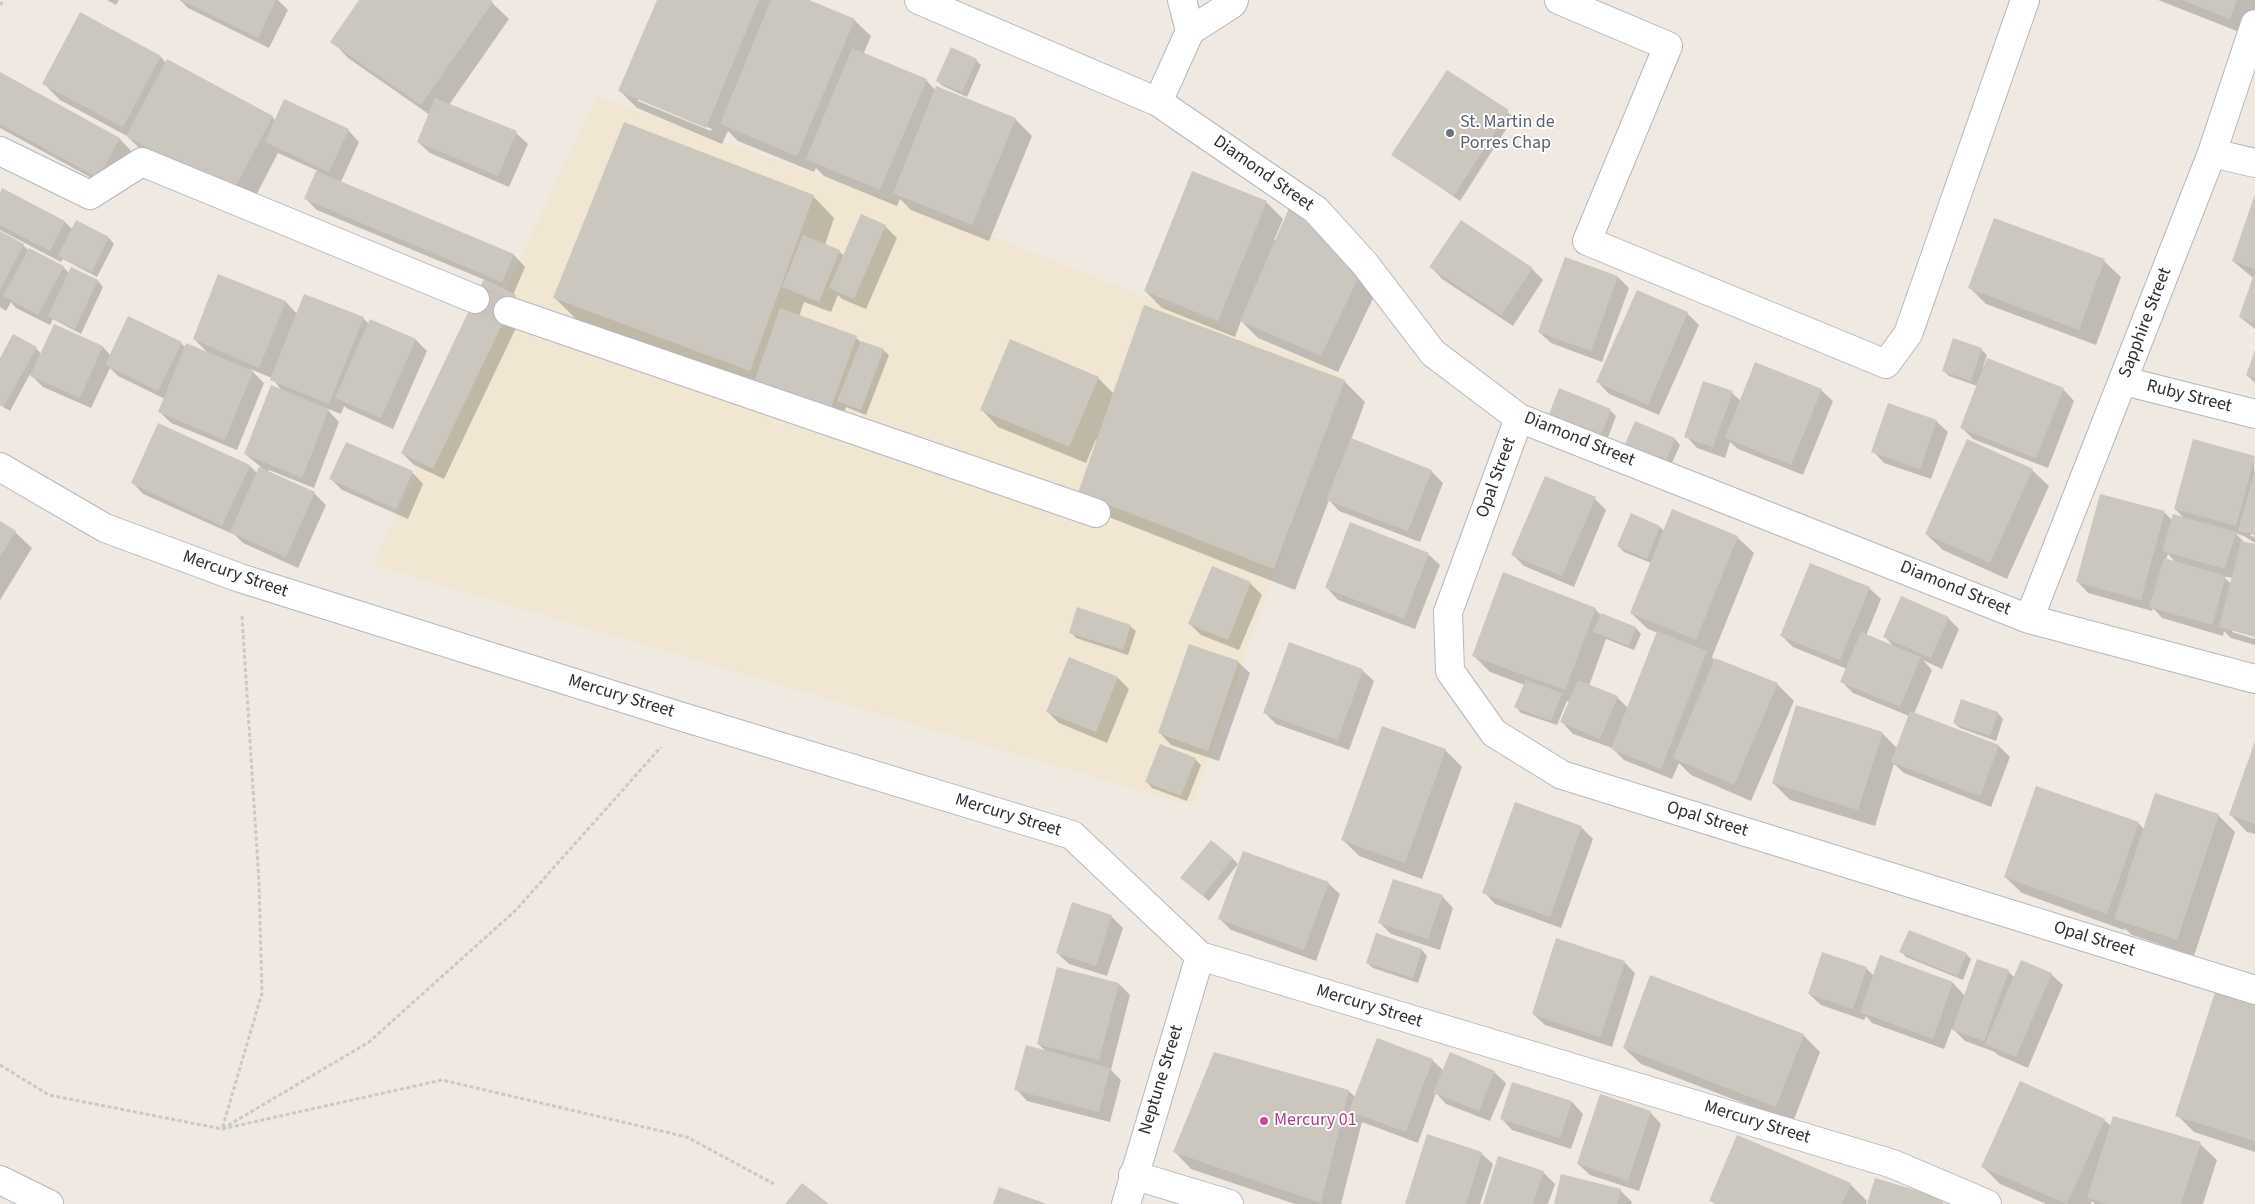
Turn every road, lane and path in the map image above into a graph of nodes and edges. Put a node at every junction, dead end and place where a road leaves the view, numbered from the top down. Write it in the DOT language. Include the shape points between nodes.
graph roads {
  1 [pos="4,0"];
  2 [pos="919,0"];
  3 [pos="1182,0"];
  4 [pos="1234,0"];
  5 [pos="1559,0"];
  6 [pos="2025,0"];
  7 [pos="0,5"];
  8 [pos="2255,24"];
  9 [pos="1190,31"];
  10 [pos="1158,102"];
  11 [pos="0,151"];
  12 [pos="2212,153"];
  13 [pos="2255,163"];
  14 [pos="475,299"];
  15 [pos="508,311"];
  16 [pos="2124,381"];
  17 [pos="2255,414"];
  18 [pos="1520,418"];
  19 [pos="0,468"];
  20 [pos="1096,513"];
  21 [pos="240,578"];
  22 [pos="2029,618"];
  23 [pos="2255,679"];
  24 [pos="686,718"];
  25 [pos="1200,956"];
  26 [pos="2255,990"];
  27 [pos="0,1065"];
  28 [pos="222,1129"];
  29 [pos="1133,1175"];
  30 [pos="0,1180"];
  31 [pos="774,1184"];
  32 [pos="48,1204"];
  33 [pos="1126,1204"];
  34 [pos="1229,1204"];
  35 [pos="1987,1204"];
  1 -- 7 [label="path"];
  2 -- 10 [label="street, Diamond Street"];
  3 -- 9 [label="street"];
  4 -- 9 [label="street"];
  5 -- 6 [label="street" via="1668,46 1587,241 1886,364 1908,334"];
  8 -- 12 [label="street, Sapphire Street"];
  9 -- 10 [label="street"];
  10 -- 18 [label="street, Diamond Street" via="1316,210 1365,264 1434,353"];
  11 -- 14 [label="street" via="90,196 142,162"];
  12 -- 13 [label="street"];
  12 -- 16 [label="street, Sapphire Street"];
  15 -- 20 [label="street"];
  16 -- 17 [label="street, Ruby Street"];
  16 -- 22 [label="street, Sapphire Street"];
  18 -- 22 [label="street, Diamond Street"];
  18 -- 26 [label="street, Opal Street" via="1448,612 1450,671 1494,733 1562,775"];
  19 -- 21 [label="street, Mercury Street" via="105,528"];
  21 -- 24 [label="street, Mercury Street"];
  21 -- 28 [label="path" via="259,882 262,993"];
  22 -- 23 [label="street, Diamond Street"];
  24 -- 25 [label="street, Mercury Street" via="1072,835"];
  24 -- 28 [label="path" via="516,910 369,1042"];
  25 -- 29 [label="street, Neptune Street"];
  25 -- 35 [label="street, Mercury Street" via="1893,1164"];
  27 -- 28 [label="path" via="49,1095"];
  28 -- 31 [label="path" via="442,1080 687,1137"];
  29 -- 33 [label="street, Neptune Street"];
  29 -- 34 [label="street"];
  30 -- 32 [label="street"];
}
